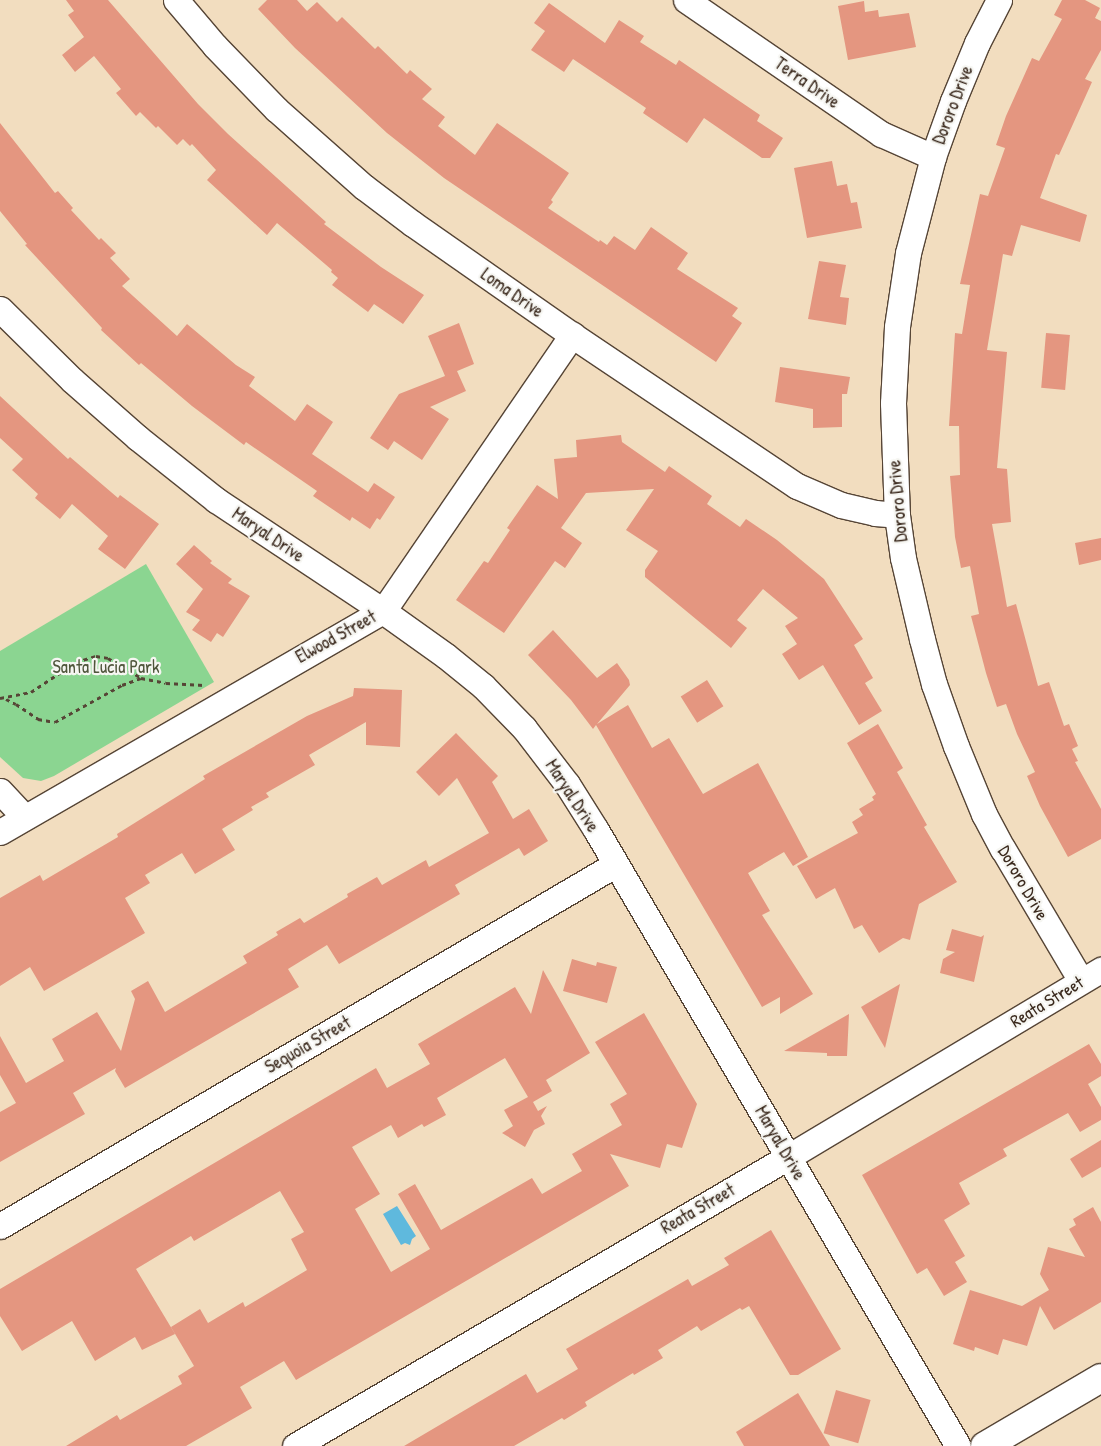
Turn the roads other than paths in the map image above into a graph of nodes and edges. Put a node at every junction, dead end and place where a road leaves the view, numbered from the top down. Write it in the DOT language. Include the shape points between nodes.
graph roads {
  1 [pos="176,0"];
  2 [pos="686,0"];
  3 [pos="999,0"];
  4 [pos="933,157"];
  5 [pos="0,309"];
  6 [pos="572,335"];
  7 [pos="897,515"];
  8 [pos="383,611"];
  9 [pos="0,792"];
  10 [pos="24,817"];
  11 [pos="0,832"];
  12 [pos="616,864"];
  13 [pos="1091,975"];
  14 [pos="788,1157"];
  15 [pos="0,1226"];
  16 [pos="1101,1378"];
  17 [pos="295,1446"];
  18 [pos="958,1446"];
  19 [pos="985,1446"];
  1 -- 6 [label="street, Loma Drive" via="276,109 364,187"];
  2 -- 4 [label="street, Terra Drive" via="881,134"];
  3 -- 4 [label="street, Dororo Drive" via="966,68"];
  4 -- 7 [label="street, Dororo Drive" via="910,244 897,328 892,403"];
  5 -- 8 [label="street, Maryal Drive" via="102,409 216,500"];
  6 -- 7 [label="street, Loma Drive" via="811,493 858,509"];
  6 -- 8 [label="street, Elwood Street"];
  7 -- 13 [label="street, Dororo Drive" via="903,558 934,684 984,814 1003,849"];
  8 -- 10 [label="street, Elwood Street"];
  8 -- 12 [label="street, Maryal Drive" via="446,656 509,712 562,778"];
  9 -- 10 [label="street"];
  10 -- 11 [label="street, Elwood Street"];
  12 -- 14 [label="street, Maryal Drive"];
  12 -- 15 [label="street, Sequoia Street"];
  13 -- 14 [label="street, Reata Street"];
  14 -- 17 [label="street, Reata Street"];
  14 -- 18 [label="street, Maryal Drive"];
  16 -- 19 [label="street"];
}
